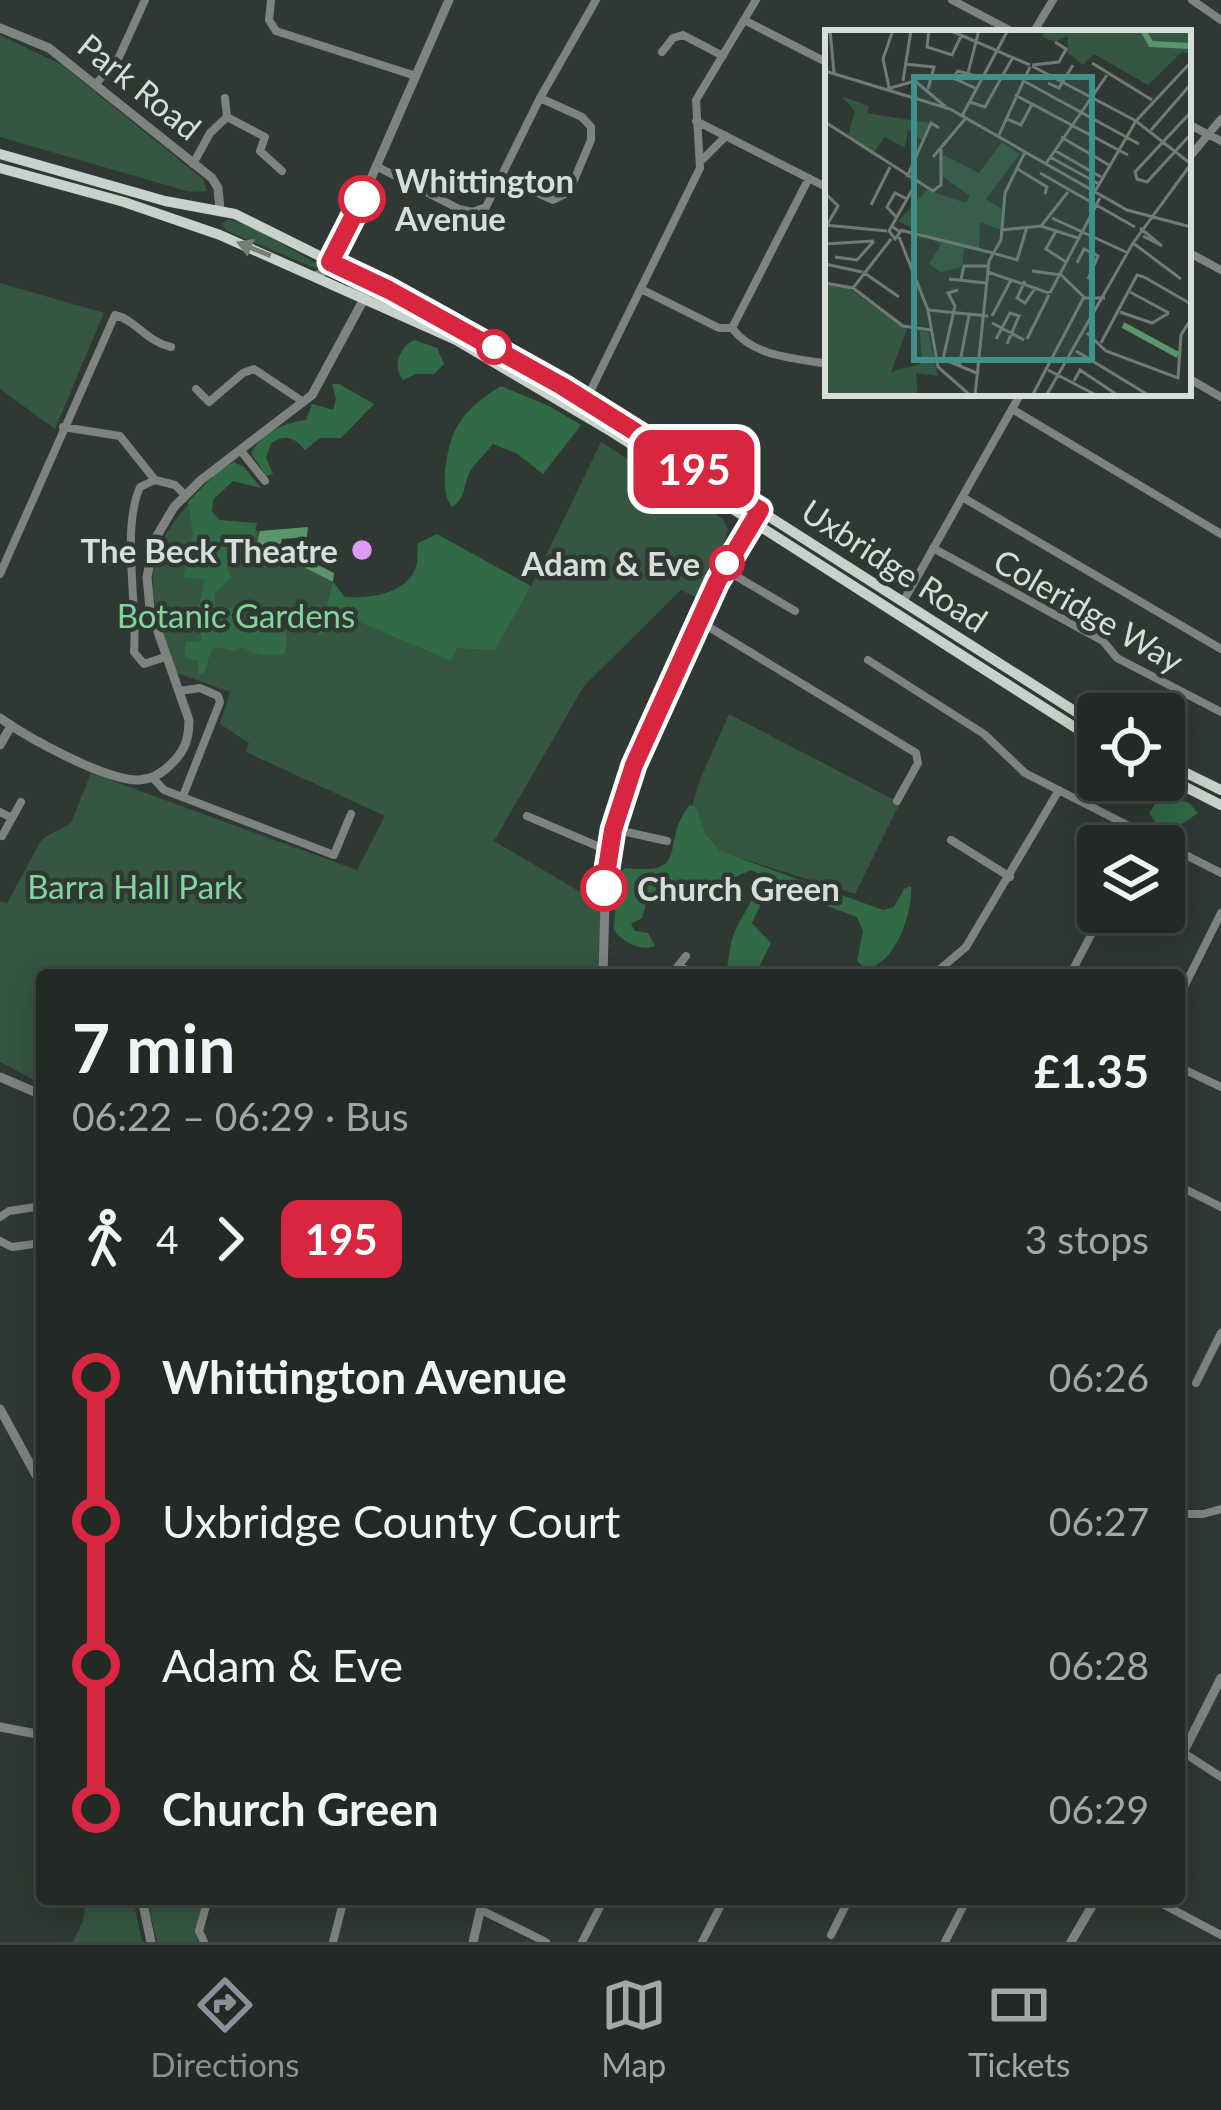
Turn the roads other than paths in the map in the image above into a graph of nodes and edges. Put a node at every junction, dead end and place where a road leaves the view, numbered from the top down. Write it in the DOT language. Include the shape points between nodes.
graph roads {
  1 [pos="145,0"];
  2 [pos="272,0"];
  3 [pos="448,0"];
  4 [pos="596,0"];
  5 [pos="756,0"];
  6 [pos="952,0"];
  7 [pos="1053,0"];
  8 [pos="1192,0"];
  9 [pos="744,20"];
  10 [pos="1221,20"];
  11 [pos="0,28"];
  12 [pos="1009,30"];
  13 [pos="1035,30"];
  14 [pos="662,52"];
  15 [pos="723,56"];
  16 [pos="825,61"];
  17 [pos="416,76"];
  18 [pos="95,85"];
  19 [pos="225,98"];
  20 [pos="539,98"];
  21 [pos="226,117"];
  22 [pos="1221,119"];
  23 [pos="695,120"];
  24 [pos="1191,126"];
  25 [pos="1208,134"];
  26 [pos="728,135"];
  27 [pos="1221,141"];
  28 [pos="0,154"];
  29 [pos="1191,155"];
  30 [pos="702,159"];
  31 [pos="193,164"];
  32 [pos="376,166"];
  33 [pos="0,168"];
  34 [pos="282,171"];
  35 [pos="502,178"];
  36 [pos="809,178"];
  37 [pos="825,186"];
  38 [pos="220,210"];
  39 [pos="220,235"];
  40 [pos="1191,254"];
  41 [pos="330,262"];
  42 [pos="1221,270"];
  43 [pos="316,276"];
  44 [pos="641,289"];
  45 [pos="365,297"];
  46 [pos="732,328"];
  47 [pos="171,347"];
  48 [pos="825,363"];
  49 [pos="1191,380"];
  50 [pos="196,389"];
  51 [pos="1019,396"];
  52 [pos="1221,397"];
  53 [pos="586,400"];
  54 [pos="302,401"];
  55 [pos="1012,409"];
  56 [pos="579,412"];
  57 [pos="63,427"];
  58 [pos="241,451"];
  59 [pos="154,480"];
  60 [pos="265,481"];
  61 [pos="185,495"];
  62 [pos="962,497"];
  63 [pos="760,510"];
  64 [pos="754,523"];
  65 [pos="1221,535"];
  66 [pos="933,548"];
  67 [pos="724,569"];
  68 [pos="0,574"];
  69 [pos="903,602"];
  70 [pos="795,611"];
  71 [pos="699,621"];
  72 [pos="1221,649"];
  73 [pos="166,657"];
  74 [pos="868,660"];
  75 [pos="179,691"];
  76 [pos="1221,712"];
  77 [pos="1077,713"];
  78 [pos="0,718"];
  79 [pos="11,726"];
  80 [pos="1077,728"];
  81 [pos="0,745"];
  82 [pos="1185,772"];
  83 [pos="153,778"];
  84 [pos="1185,787"];
  85 [pos="1059,790"];
  86 [pos="1221,790"];
  87 [pos="183,796"];
  88 [pos="897,801"];
  89 [pos="21,802"];
  90 [pos="1221,805"];
  91 [pos="0,812"];
  92 [pos="351,814"];
  93 [pos="527,816"];
  94 [pos="12,818"];
  95 [pos="1127,825"];
  96 [pos="613,830"];
  97 [pos="2,836"];
  98 [pos="951,840"];
  99 [pos="667,842"];
  100 [pos="609,851"];
  101 [pos="1185,855"];
  102 [pos="1221,873"];
  103 [pos="1010,877"];
  104 [pos="1221,913"];
  105 [pos="1092,933"];
  106 [pos="945,967"];
  107 [pos="603,969"];
  108 [pos="942,969"];
  109 [pos="947,969"];
  110 [pos="1073,969"];
  111 [pos="1185,985"];
  112 [pos="1185,1070"];
  113 [pos="0,1077"];
  114 [pos="1221,1087"];
  115 [pos="36,1092"];
  116 [pos="1185,1189"];
  117 [pos="36,1207"];
  118 [pos="1221,1207"];
  119 [pos="0,1217"];
  120 [pos="0,1241"];
  121 [pos="36,1244"];
  122 [pos="1221,1333"];
  123 [pos="1196,1383"];
  124 [pos="0,1409"];
  125 [pos="36,1464"];
  126 [pos="1221,1509"];
  127 [pos="1185,1514"];
  128 [pos="1221,1678"];
  129 [pos="0,1726"];
  130 [pos="36,1734"];
  131 [pos="1185,1751"];
  132 [pos="1185,1759"];
  133 [pos="1221,1777"];
  134 [pos="143,1905"];
  135 [pos="206,1905"];
  136 [pos="342,1905"];
  137 [pos="482,1905"];
  138 [pos="601,1905"];
  139 [pos="721,1905"];
  140 [pos="846,1905"];
  141 [pos="964,1905"];
  142 [pos="1093,1905"];
  143 [pos="1164,1905"];
  144 [pos="831,1935"];
  145 [pos="1221,1935"];
  146 [pos="203,1941"];
  147 [pos="152,1942"];
  148 [pos="333,1942"];
  149 [pos="472,1942"];
  150 [pos="546,1942"];
  151 [pos="582,1942"];
  152 [pos="702,1942"];
  153 [pos="945,1942"];
  154 [pos="1071,1942"];
  1 -- 18 [label="street" via="119,57"];
  2 -- 17 [label="street" via="276,31"];
  3 -- 17 [label="street"];
  4 -- 20 [label="street"];
  5 -- 9 [label="street"];
  6 -- 12 [label="street"];
  7 -- 13 [label="street"];
  8 -- 10 [label="street"];
  9 -- 15 [label="street"];
  9 -- 16 [label="street"];
  11 -- 18 [label="street, Park Road" via="49,48"];
  14 -- 15 [label="street" via="683,35"];
  15 -- 23 [label="street" via="696,100"];
  17 -- 32 [label="street"];
  18 -- 31 [label="street, Park Road"];
  19 -- 21 [label="street"];
  20 -- 35 [label="street"];
  20 -- 35 [label="street" via="591,127 569,192 553,200"];
  21 -- 31 [label="street"];
  21 -- 34 [label="street" via="265,136 261,155"];
  22 -- 25 [label="street"];
  23 -- 26 [label="street"];
  23 -- 30 [label="street"];
  24 -- 25 [label="street"];
  25 -- 27 [label="street"];
  25 -- 29 [label="street"];
  26 -- 30 [label="street"];
  26 -- 36 [label="street"];
  28 -- 38 [label="main road, Uxbridge Road"];
  30 -- 44 [label="street"];
  31 -- 38 [label="street, Park Road" via="216,184"];
  32 -- 35 [label="street" via="466,212 486,207"];
  32 -- 41 [label="street"];
  33 -- 39 [label="main road, Uxbridge Road"];
  36 -- 37 [label="street"];
  36 -- 46 [label="street"];
  38 -- 39 [label="main road"];
  38 -- 41 [label="main road, Uxbridge Road"];
  43 -- 39 [label="main road, Uxbridge Road, one-way"];
  40 -- 42 [label="street"];
  41 -- 43 [label="street"];
  41 -- 45 [label="street"];
  41 -- 53 [label="main road, Uxbridge Road"];
  43 -- 45 [label="main road, Uxbridge Road"];
  44 -- 46 [label="street"];
  44 -- 53 [label="street"];
  45 -- 54 [label="street"];
  45 -- 56 [label="main road, Uxbridge Road"];
  46 -- 48 [label="street" via="760,349"];
  47 -- 57 [label="street" via="115,315"];
  49 -- 52 [label="street"];
  50 -- 54 [label="street" via="208,402 254,369"];
  51 -- 55 [label="street"];
  53 -- 56 [label="main road"];
  53 -- 63 [label="main road, Uxbridge Road"];
  54 -- 58 [label="street"];
  55 -- 62 [label="street"];
  55 -- 65 [label="street"];
  56 -- 64 [label="main road, Uxbridge Road"];
  57 -- 59 [label="street" via="120,436"];
  57 -- 68 [label="street"];
  58 -- 60 [label="street"];
  58 -- 61 [label="street"];
  59 -- 61 [label="street"];
  59 -- 73 [label="street" via="136,496 134,652 144,664"];
  61 -- 73 [label="street" via="148,564 150,609"];
  62 -- 66 [label="street"];
  62 -- 72 [label="street"];
  63 -- 64 [label="street"];
  63 -- 69 [label="main road, Uxbridge Road"];
  64 -- 67 [label="street"];
  64 -- 80 [label="main road, Uxbridge Road"];
  66 -- 69 [label="street"];
  66 -- 76 [label="street, Coleridge Way"];
  67 -- 70 [label="street"];
  67 -- 71 [label="street"];
  69 -- 77 [label="main road, Uxbridge Road"];
  71 -- 88 [label="street" via="919,757"];
  71 -- 96 [label="street"];
  73 -- 75 [label="street"];
  74 -- 85 [label="street"];
  75 -- 83 [label="street" via="188,739"];
  75 -- 87 [label="street" via="206,689 220,702"];
  78 -- 79 [label="street"];
  79 -- 81 [label="street"];
  79 -- 83 [label="street" via="102,770"];
  82 -- 86 [label="main road"];
  83 -- 87 [label="street"];
  84 -- 90 [label="main road"];
  85 -- 95 [label="street"];
  85 -- 103 [label="street"];
  87 -- 92 [label="street" via="334,854"];
  89 -- 94 [label="street"];
  91 -- 94 [label="street"];
  93 -- 100 [label="street"];
  94 -- 97 [label="street"];
  96 -- 99 [label="street"];
  96 -- 100 [label="street"];
  98 -- 103 [label="street"];
  100 -- 107 [label="street"];
  101 -- 102 [label="street"];
  103 -- 106 [label="street"];
  104 -- 111 [label="street"];
  105 -- 110 [label="street"];
  106 -- 108 [label="street"];
  106 -- 109 [label="street"];
  112 -- 114 [label="street"];
  113 -- 115 [label="street"];
  116 -- 118 [label="street"];
  117 -- 119 [label="street"];
  120 -- 121 [label="street"];
  122 -- 123 [label="street"];
  124 -- 125 [label="street"];
  126 -- 127 [label="street"];
  128 -- 131 [label="street"];
  129 -- 130 [label="street"];
  132 -- 133 [label="street"];
  134 -- 147 [label="street"];
  135 -- 146 [label="street"];
  136 -- 148 [label="street"];
  137 -- 149 [label="street"];
  137 -- 150 [label="street"];
  138 -- 151 [label="street"];
  139 -- 152 [label="street"];
  140 -- 144 [label="street"];
  141 -- 153 [label="street"];
  142 -- 154 [label="street"];
  143 -- 145 [label="street"];
}
